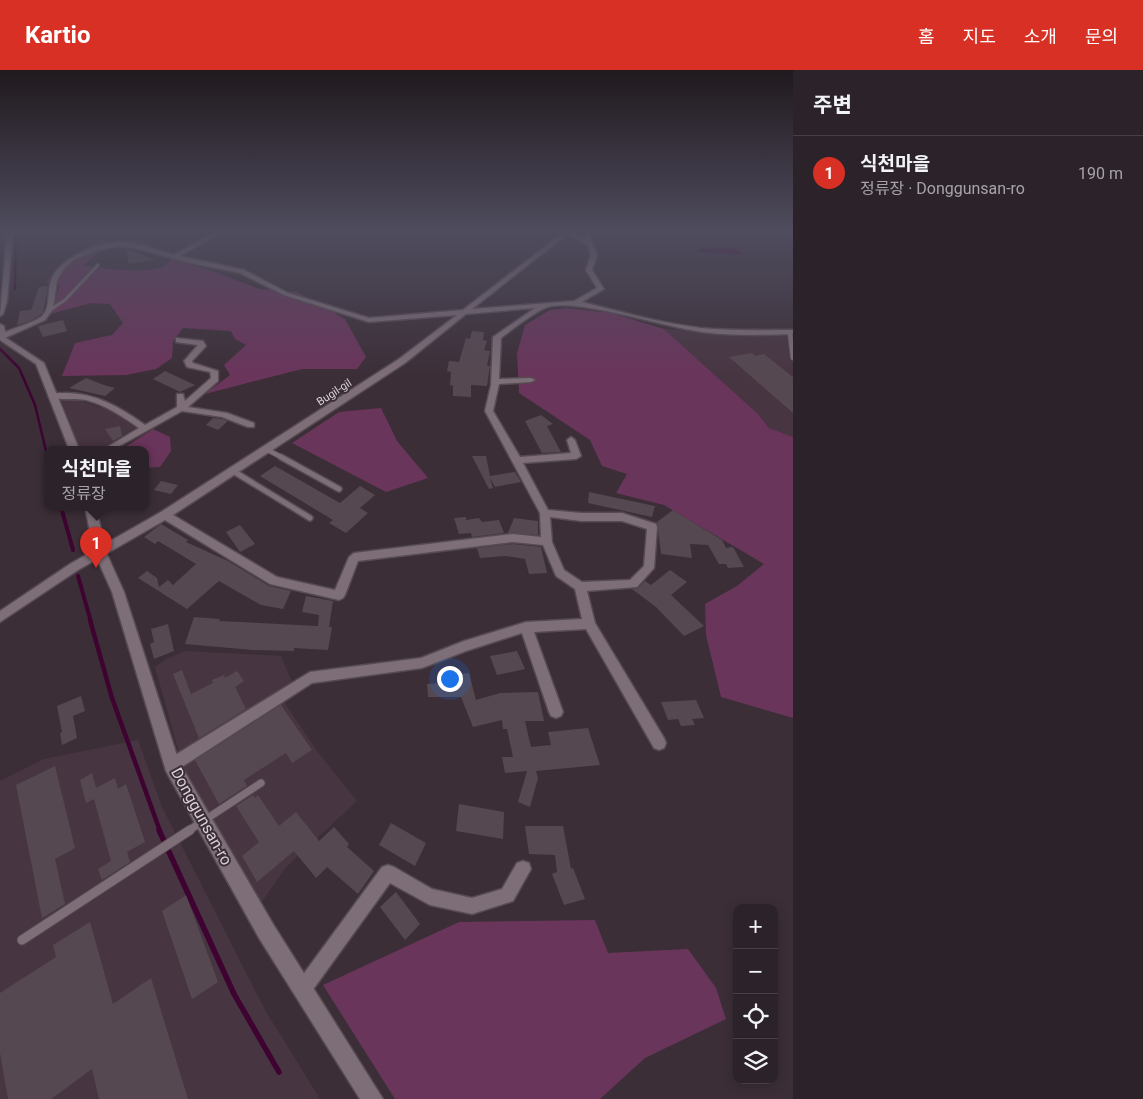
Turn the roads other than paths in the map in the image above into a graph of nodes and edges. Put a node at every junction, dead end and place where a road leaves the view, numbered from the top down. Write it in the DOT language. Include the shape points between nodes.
graph roads {
  1 [pos="6,280"];
  2 [pos="54,280"];
  3 [pos="84,280"];
  4 [pos="259,280"];
  5 [pos="507,280"];
  6 [pos="595,280"];
  7 [pos="576,303"];
  8 [pos="543,306"];
  9 [pos="47,312"];
  10 [pos="466,312"];
  11 [pos="0,314"];
  12 [pos="0,326"];
  13 [pos="791,332"];
  14 [pos="1,336"];
  15 [pos="179,340"];
  16 [pos="793,358"];
  17 [pos="531,380"];
  18 [pos="494,382"];
  19 [pos="52,396"];
  20 [pos="180,396"];
  21 [pos="181,408"];
  22 [pos="251,425"];
  23 [pos="144,428"];
  24 [pos="571,440"];
  25 [pos="73,446"];
  26 [pos="113,446"];
  27 [pos="266,449"];
  28 [pos="517,460"];
  29 [pos="233,471"];
  30 [pos="339,489"];
  31 [pos="91,511"];
  32 [pos="545,513"];
  33 [pos="165,515"];
  34 [pos="310,518"];
  35 [pos="547,542"];
  36 [pos="100,552"];
  37 [pos="580,587"];
  38 [pos="0,617"];
  39 [pos="589,624"];
  40 [pos="526,627"];
  41 [pos="556,712"];
  42 [pos="659,743"];
  43 [pos="172,764"];
  44 [pos="261,783"];
  45 [pos="204,822"];
  46 [pos="522,869"];
  47 [pos="22,940"];
  48 [pos="303,990"];
  49 [pos="372,1099"];
  1 -- 11 [label="street"];
  2 -- 9 [label="street"];
  3 -- 9 [label="lane" via="65,300"];
  4 -- 10 [label="street" via="286,294 369,320"];
  5 -- 10 [label="street, Bugil-gil"];
  6 -- 7 [label="street" via="601,289"];
  7 -- 8 [label="street"];
  7 -- 13 [label="street" via="701,330"];
  8 -- 10 [label="street"];
  8 -- 18 [label="street" via="497,337"];
  9 -- 14 [label="street" via="43,319"];
  10 -- 27 [label="street, Bugil-gil" via="402,361"];
  12 -- 14 [label="street"];
  13 -- 16 [label="lane"];
  14 -- 19 [label="street" via="40,363"];
  15 -- 21 [label="street" via="200,343 202,346 188,361 190,365 214,371 215,379"];
  17 -- 18 [label="street"];
  18 -- 28 [label="street" via="495,398 489,410"];
  19 -- 23 [label="street" via="74,394 115,407"];
  19 -- 25 [label="street"];
  20 -- 21 [label="street"];
  21 -- 22 [label="street" via="224,415"];
  21 -- 23 [label="street"];
  23 -- 26 [label="street"];
  24 -- 28 [label="street" via="576,456"];
  27 -- 29 [label="street, Bugil-gil"];
  27 -- 30 [label="lane"];
  28 -- 32 [label="street"];
  29 -- 33 [label="street, Bugil-gil"];
  29 -- 34 [label="lane"];
  31 -- 36 [label="street, Donggunsan-ro"];
  32 -- 35 [label="street"];
  32 -- 37 [label="street" via="622,517 652,527 649,568 633,584"];
  33 -- 35 [label="street" via="274,581 339,595 354,557 513,538"];
  33 -- 36 [label="street, Bugil-gil"];
  35 -- 37 [label="street" via="560,573"];
  36 -- 38 [label="street, Bugil-gil"];
  36 -- 43 [label="street, Donggunsan-ro" via="118,592"];
  37 -- 39 [label="street"];
  39 -- 40 [label="street"];
  39 -- 42 [label="street"];
  40 -- 41 [label="street"];
  40 -- 43 [label="street" via="422,663 310,678"];
  43 -- 45 [label="street, Donggunsan-ro"];
  44 -- 45 [label="lane"];
  45 -- 47 [label="lane"];
  45 -- 48 [label="street, Donggunsan-ro"];
  46 -- 48 [label="street" via="507,895 472,906 430,897 388,873"];
  48 -- 49 [label="street, Donggunsan-ro"];
}
